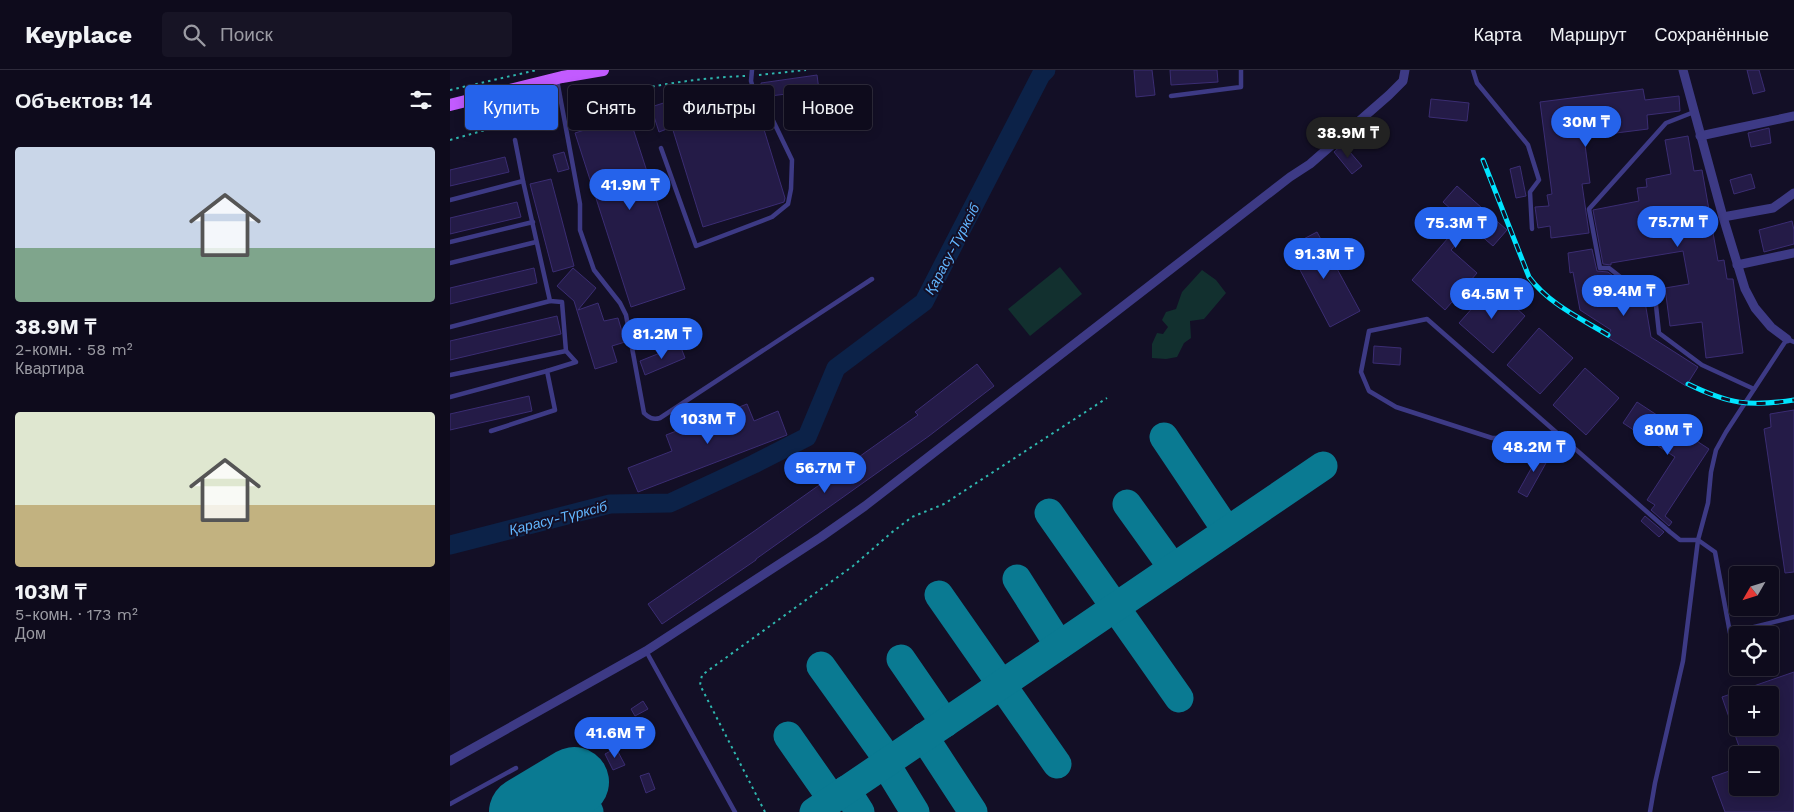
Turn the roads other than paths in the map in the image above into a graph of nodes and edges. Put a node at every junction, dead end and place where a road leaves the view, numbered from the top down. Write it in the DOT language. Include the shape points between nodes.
graph roads {
  1 [pos="603,70"];
  2 [pos="1241,70"];
  3 [pos="1405,70"];
  4 [pos="1473,70"];
  5 [pos="1683,70"];
  6 [pos="752,73"];
  7 [pos="559,75"];
  8 [pos="1171,96"];
  9 [pos="450,105"];
  10 [pos="1694,112"];
  11 [pos="1794,116"];
  12 [pos="1700,136"];
  13 [pos="515,140"];
  14 [pos="661,148"];
  15 [pos="522,180"];
  16 [pos="1794,193"];
  17 [pos="450,200"];
  18 [pos="1723,217"];
  19 [pos="533,222"];
  20 [pos="1532,229"];
  21 [pos="450,242"];
  22 [pos="536,242"];
  23 [pos="1794,253"];
  24 [pos="450,264"];
  25 [pos="1737,265"];
  26 [pos="872,279"];
  27 [pos="550,301"];
  28 [pos="450,327"];
  29 [pos="1790,341"];
  30 [pos="566,351"];
  31 [pos="547,371"];
  32 [pos="450,375"];
  33 [pos="1754,388"];
  34 [pos="450,397"];
  35 [pos="491,431"];
  36 [pos="1562,437"];
  37 [pos="1698,540"];
  38 [pos="1794,616"];
  39 [pos="646,651"];
  40 [pos="450,760"];
  41 [pos="516,768"];
  42 [pos="450,804"];
  43 [pos="734,812"];
  44 [pos="1650,812"];
  1 -- 7 [label="main road"];
  2 -- 8 [label="lane" via="1241,87"];
  3 -- 39 [label="street" via="1404,81 1310,164 920,465 821,538"];
  4 -- 20 [label="lane" via="1477,83 1528,145 1539,180 1530,192"];
  5 -- 10 [label="street"];
  6 -- 14 [label="lane" via="755,95 767,108 792,160 788,204 772,217 696,246"];
  7 -- 9 [label="main road"];
  7 -- 26 [label="lane" via="580,204 580,230 594,270 626,315 644,413 648,416 660,418"];
  10 -- 12 [label="street"];
  10 -- 33 [label="lane" via="1666,123 1589,209 1600,268 1609,268 1623,280 1654,278 1659,333 1702,365"];
  11 -- 12 [label="street"];
  12 -- 18 [label="street"];
  13 -- 15 [label="lane"];
  15 -- 17 [label="lane"];
  15 -- 19 [label="lane"];
  16 -- 18 [label="street" via="1773,208"];
  18 -- 25 [label="street"];
  19 -- 21 [label="lane"];
  19 -- 22 [label="lane"];
  22 -- 24 [label="lane"];
  22 -- 27 [label="lane"];
  23 -- 25 [label="street"];
  25 -- 29 [label="street" via="1755,308 1770,327"];
  27 -- 28 [label="lane"];
  27 -- 30 [label="lane" via="562,302"];
  29 -- 33 [label="lane"];
  30 -- 31 [label="lane" via="576,362"];
  30 -- 32 [label="lane"];
  31 -- 34 [label="lane"];
  31 -- 35 [label="lane" via="555,410"];
  33 -- 37 [label="lane" via="1716,450 1708,503"];
  36 -- 36 [label="lane" via="1427,319 1368,331 1361,372 1368,391 1396,407 1492,438"];
  36 -- 37 [label="lane" via="1680,540"];
  37 -- 38 [label="lane" via="1715,552 1730,633"];
  37 -- 44 [label="lane" via="1683,661"];
  39 -- 40 [label="street"];
  39 -- 43 [label="lane"];
  41 -- 42 [label="lane"];
}
